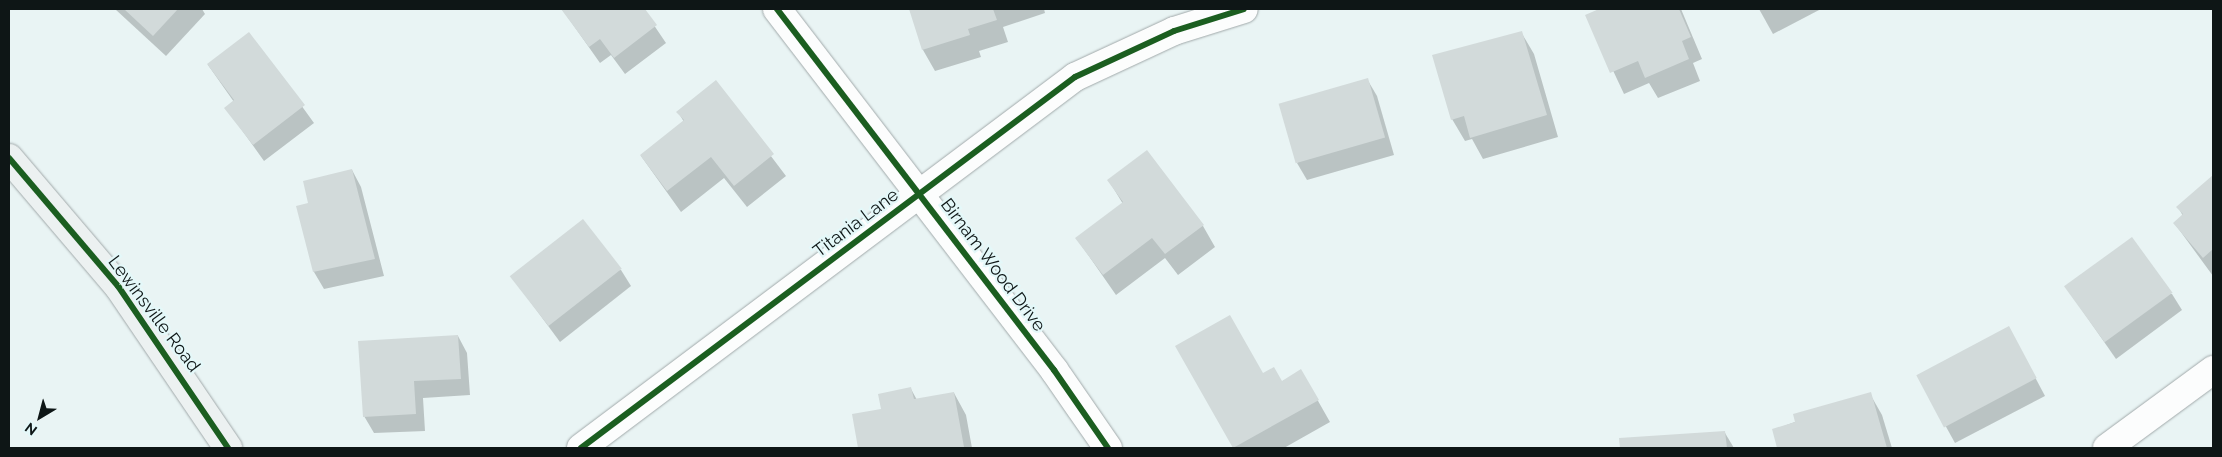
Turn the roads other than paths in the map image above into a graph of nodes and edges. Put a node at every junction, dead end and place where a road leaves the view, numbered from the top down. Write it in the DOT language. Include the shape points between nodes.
graph roads {
  1 [pos="777,9"];
  2 [pos="1244,9"];
  3 [pos="9,158"];
  4 [pos="920,194"];
  5 [pos="2213,370"];
  6 [pos="228,448"];
  7 [pos="581,448"];
  8 [pos="1108,448"];
  9 [pos="2106,448"];
  1 -- 4 [label="street, Birnam Wood Drive"];
  2 -- 4 [label="street, Titania Lane" via="1174,31 1075,77"];
  3 -- 6 [label="main road, Lewinsville Road" via="118,286"];
  4 -- 7 [label="street, Titania Lane"];
  4 -- 8 [label="street, Birnam Wood Drive"];
  5 -- 9 [label="street"];
}
